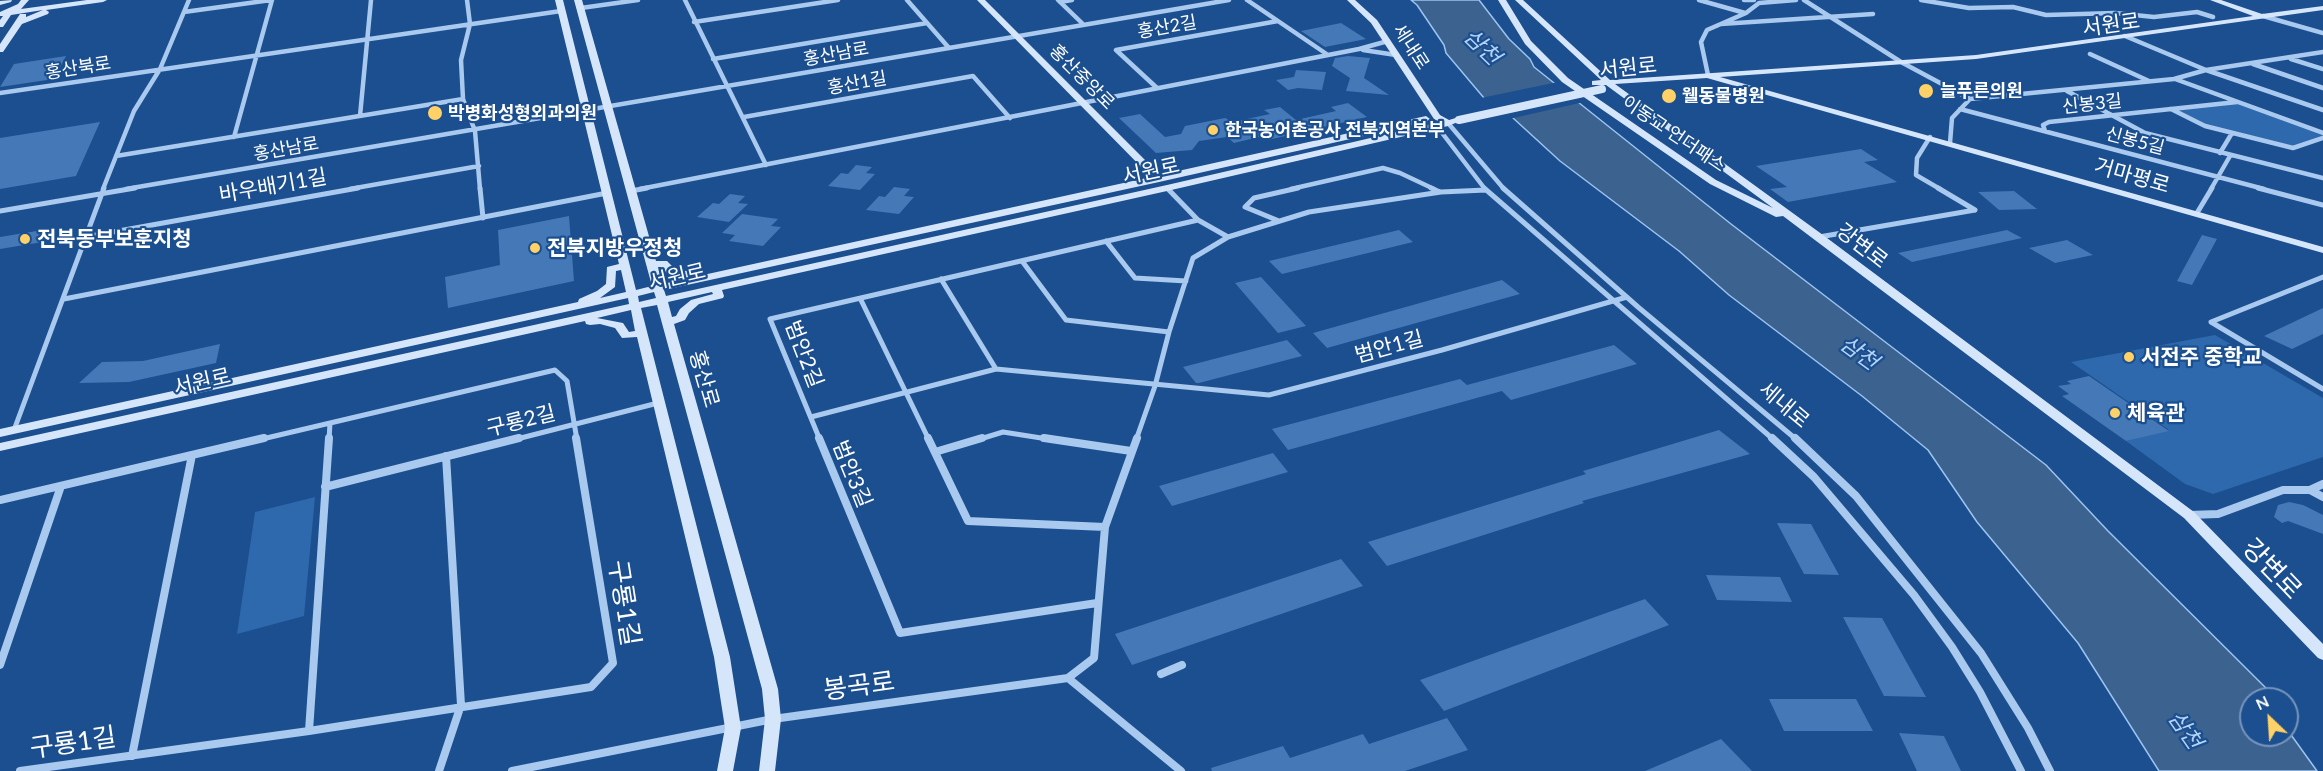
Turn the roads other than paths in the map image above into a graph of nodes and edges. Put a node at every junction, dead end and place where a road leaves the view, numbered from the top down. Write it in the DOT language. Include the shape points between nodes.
graph roads {
  1 [pos="8,0"];
  2 [pos="64,0"];
  3 [pos="103,0"];
  4 [pos="189,0"];
  5 [pos="271,0"];
  6 [pos="371,0"];
  7 [pos="466,0"];
  8 [pos="638,0"];
  9 [pos="685,0"];
  10 [pos="838,0"];
  11 [pos="907,0"];
  12 [pos="981,0"];
  13 [pos="1072,0"];
  14 [pos="1229,0"];
  15 [pos="1247,0"];
  16 [pos="1352,0"];
  17 [pos="1502,0"];
  18 [pos="1519,0"];
  19 [pos="1700,0"];
  20 [pos="1744,0"];
  21 [pos="1754,0"];
  22 [pos="1789,0"];
  23 [pos="1796,0"];
  24 [pos="1804,0"];
  25 [pos="1921,0"];
  26 [pos="2214,0"];
  27 [pos="1059,1"];
  28 [pos="84,2"];
  29 [pos="0,3"];
  30 [pos="579,4"];
  31 [pos="25,5"];
  32 [pos="560,5"];
  33 [pos="0,8"];
  34 [pos="2323,8"];
  35 [pos="9,12"];
  36 [pos="184,12"];
  37 [pos="1746,13"];
  38 [pos="2323,13"];
  39 [pos="0,14"];
  40 [pos="1873,14"];
  41 [pos="2263,16"];
  42 [pos="1833,17"];
  43 [pos="2213,17"];
  44 [pos="2276,20"];
  45 [pos="1278,21"];
  46 [pos="19,22"];
  47 [pos="694,22"];
  48 [pos="927,23"];
  49 [pos="470,24"];
  50 [pos="1721,24"];
  51 [pos="0,25"];
  52 [pos="1084,25"];
  53 [pos="2323,33"];
  54 [pos="1018,36"];
  55 [pos="2125,36"];
  56 [pos="367,39"];
  57 [pos="1388,41"];
  58 [pos="2135,41"];
  59 [pos="949,48"];
  60 [pos="0,50"];
  61 [pos="1359,50"];
  62 [pos="2323,52"];
  63 [pos="2090,54"];
  64 [pos="256,55"];
  65 [pos="1328,55"];
  66 [pos="1396,55"];
  67 [pos="2288,57"];
  68 [pos="713,59"];
  69 [pos="1901,62"];
  70 [pos="2250,63"];
  71 [pos="1911,68"];
  72 [pos="160,69"];
  73 [pos="2323,69"];
  74 [pos="2206,70"];
  75 [pos="1711,77"];
  76 [pos="1753,77"];
  77 [pos="2174,79"];
  78 [pos="2151,82"];
  79 [pos="1604,85"];
  80 [pos="728,87"];
  81 [pos="1157,88"];
  82 [pos="2323,88"];
  83 [pos="1756,89"];
  84 [pos="2065,91"];
  85 [pos="0,93"];
  86 [pos="463,99"];
  87 [pos="1970,99"];
  88 [pos="1084,102"];
  89 [pos="2237,102"];
  90 [pos="607,108"];
  91 [pos="1960,109"];
  92 [pos="2171,109"];
  93 [pos="2323,110"];
  94 [pos="586,111"];
  95 [pos="2110,115"];
  96 [pos="360,116"];
  97 [pos="744,117"];
  98 [pos="1456,117"];
  99 [pos="1010,118"];
  100 [pos="1437,121"];
  101 [pos="1448,123"];
  102 [pos="2045,130"];
  103 [pos="475,131"];
  104 [pos="2232,133"];
  105 [pos="2323,133"];
  106 [pos="234,137"];
  107 [pos="1930,137"];
  108 [pos="2323,138"];
  109 [pos="1950,143"];
  110 [pos="2220,153"];
  111 [pos="116,156"];
  112 [pos="2230,156"];
  113 [pos="766,165"];
  114 [pos="479,166"];
  115 [pos="2219,177"];
  116 [pos="1159,178"];
  117 [pos="2323,178"];
  118 [pos="1167,188"];
  119 [pos="1486,190"];
  120 [pos="631,191"];
  121 [pos="1441,192"];
  122 [pos="607,193"];
  123 [pos="101,194"];
  124 [pos="2323,205"];
  125 [pos="0,211"];
  126 [pos="2197,213"];
  127 [pos="483,218"];
  128 [pos="1198,220"];
  129 [pos="1795,220"];
  130 [pos="1279,221"];
  131 [pos="85,237"];
  132 [pos="1228,237"];
  133 [pos="1818,237"];
  134 [pos="1106,241"];
  135 [pos="2323,250"];
  136 [pos="1022,261"];
  137 [pos="651,265"];
  138 [pos="624,266"];
  139 [pos="2323,277"];
  140 [pos="941,279"];
  141 [pos="1186,281"];
  142 [pos="712,283"];
  143 [pos="659,295"];
  144 [pos="1627,297"];
  145 [pos="860,298"];
  146 [pos="64,299"];
  147 [pos="1612,300"];
  148 [pos="633,301"];
  149 [pos="554,312"];
  150 [pos="574,319"];
  151 [pos="667,322"];
  152 [pos="1169,332"];
  153 [pos="640,333"];
  154 [pos="996,369"];
  155 [pos="1155,386"];
  156 [pos="2323,389"];
  157 [pos="906,393"];
  158 [pos="658,403"];
  159 [pos="811,417"];
  160 [pos="330,423"];
  161 [pos="574,424"];
  162 [pos="14,430"];
  163 [pos="0,434"];
  164 [pos="0,447"];
  165 [pos="1131,451"];
  166 [pos="934,452"];
  167 [pos="192,455"];
  168 [pos="446,456"];
  169 [pos="2323,484"];
  170 [pos="61,486"];
  171 [pos="325,487"];
  172 [pos="2310,490"];
  173 [pos="2323,497"];
  174 [pos="0,500"];
  175 [pos="2189,515"];
  176 [pos="1105,527"];
  177 [pos="1097,603"];
  178 [pos="2323,654"];
  179 [pos="0,664"];
  180 [pos="1182,664"];
  181 [pos="1161,674"];
  182 [pos="1068,678"];
  183 [pos="461,705"];
  184 [pos="773,719"];
  185 [pos="733,728"];
  186 [pos="309,731"];
  187 [pos="132,756"];
  188 [pos="20,771"];
  189 [pos="439,771"];
  190 [pos="512,771"];
  191 [pos="725,771"];
  192 [pos="767,771"];
  193 [pos="1181,771"];
  194 [pos="2021,771"];
  195 [pos="2050,771"];
  1 -- 29 [label="street"];
  2 -- 31 [label="street"];
  3 -- 28 [label="street"];
  4 -- 36 [label="street"];
  5 -- 36 [label="street"];
  5 -- 64 [label="street"];
  6 -- 56 [label="street"];
  7 -- 49 [label="street"];
  8 -- 30 [label="street"];
  9 -- 47 [label="street"];
  10 -- 47 [label="street"];
  11 -- 48 [label="street"];
  12 -- 54 [label="street, 홍산중앙로"];
  13 -- 27 [label="street"];
  14 -- 52 [label="street, 홍산남로"];
  15 -- 45 [label="street"];
  16 -- 57 [label="street, 세내로"];
  17 -- 129 [label="street, 이동교 언더패스" via="1528,42 1565,80 1713,182 1783,218"];
  18 -- 79 [label="street, 강변로"];
  19 -- 37 [label="street"];
  20 -- 21 [label="street"];
  22 -- 23 [label="street"];
  22 -- 37 [label="street" via="1759,3"];
  24 -- 42 [label="street"];
  25 -- 43 [label="street, 서원로" via="1969,8 2013,7 2046,15 2115,13 2154,17 2197,12"];
  26 -- 41 [label="street"];
  27 -- 52 [label="street"];
  28 -- 31 [label="street"];
  28 -- 46 [label="street" via="82,6 49,11"];
  30 -- 90 [label="street, 홍산로"];
  31 -- 33 [label="street"];
  31 -- 35 [label="street"];
  31 -- 46 [label="street"];
  32 -- 49 [label="street, 홍산북로"];
  32 -- 94 [label="street"];
  34 -- 41 [label="street, 서원로"];
  35 -- 39 [label="street"];
  35 -- 51 [label="street"];
  36 -- 72 [label="street"];
  37 -- 50 [label="street"];
  38 -- 44 [label="street, 서원로"];
  40 -- 42 [label="street"];
  41 -- 44 [label="street"];
  41 -- 55 [label="street, 서원로"];
  42 -- 50 [label="street"];
  42 -- 69 [label="street"];
  44 -- 53 [label="street"];
  44 -- 58 [label="street, 서원로"];
  45 -- 65 [label="street"];
  45 -- 81 [label="street, 홍산2길" via="1116,50"];
  46 -- 60 [label="street"];
  47 -- 68 [label="street"];
  48 -- 59 [label="street"];
  48 -- 68 [label="street, 홍산남로"];
  49 -- 56 [label="street, 홍산북로"];
  49 -- 86 [label="street" via="461,60"];
  50 -- 75 [label="street" via="1707,30 1701,42"];
  52 -- 54 [label="street, 홍산남로"];
  54 -- 59 [label="street, 홍산남로"];
  54 -- 88 [label="street, 홍산중앙로"];
  55 -- 58 [label="street"];
  55 -- 69 [label="street, 서원로" via="1976,57"];
  56 -- 64 [label="street, 홍산북로"];
  56 -- 96 [label="street"];
  57 -- 61 [label="street"];
  57 -- 66 [label="street, 세내로"];
  58 -- 71 [label="street, 서원로"];
  58 -- 74 [label="street"];
  59 -- 80 [label="street, 홍산남로"];
  61 -- 65 [label="street"];
  61 -- 66 [label="street"];
  62 -- 67 [label="street, 신봉3길"];
  63 -- 78 [label="street"];
  64 -- 72 [label="street, 홍산북로"];
  64 -- 106 [label="street"];
  65 -- 81 [label="street"];
  66 -- 100 [label="street, 세내로"];
  67 -- 70 [label="street, 신봉3길"];
  67 -- 73 [label="street, 신봉3길"];
  68 -- 80 [label="street"];
  69 -- 71 [label="street"];
  69 -- 75 [label="street, 서원로"];
  70 -- 74 [label="street, 신봉3길"];
  70 -- 82 [label="street, 신봉3길"];
  71 -- 76 [label="street, 서원로"];
  71 -- 87 [label="street"];
  72 -- 85 [label="street, 홍산북로"];
  72 -- 111 [label="street" via="134,111"];
  74 -- 77 [label="street, 신봉3길"];
  74 -- 93 [label="street"];
  75 -- 76 [label="street, 서원로"];
  75 -- 79 [label="street, 서원로"];
  75 -- 83 [label="street, 거마평로"];
  76 -- 83 [label="street"];
  77 -- 78 [label="street, 신봉3길"];
  77 -- 89 [label="street, 신봉3길"];
  78 -- 84 [label="street, 신봉3길"];
  79 -- 98 [label="street, 서원로, bridge"];
  79 -- 129 [label="street, 강변로"];
  80 -- 90 [label="street, 홍산남로"];
  80 -- 97 [label="street"];
  81 -- 88 [label="street"];
  83 -- 107 [label="street, 거마평로"];
  84 -- 87 [label="street, 신봉3길"];
  84 -- 95 [label="street, 신봉5길"];
  86 -- 96 [label="street, 홍산남로"];
  86 -- 103 [label="street"];
  87 -- 91 [label="street"];
  88 -- 99 [label="street"];
  88 -- 116 [label="street, 홍산중앙로"];
  89 -- 92 [label="street, 신봉3길"];
  89 -- 105 [label="street, 신봉3길"];
  90 -- 94 [label="street, 홍산남로"];
  90 -- 120 [label="street, 홍산로"];
  91 -- 102 [label="street, 신봉3길"];
  91 -- 109 [label="street" via="1952,118"];
  92 -- 95 [label="street, 신봉3길"];
  92 -- 104 [label="street, 신봉5길" via="2205,126"];
  94 -- 103 [label="street, 홍산남로"];
  94 -- 122 [label="street"];
  95 -- 102 [label="street, 신봉3길" via="2049,122 2043,125"];
  95 -- 110 [label="street, 신봉5길" via="2145,133"];
  96 -- 106 [label="street, 홍산남로"];
  97 -- 99 [label="street, 홍산1길" via="973,76"];
  97 -- 113 [label="street"];
  98 -- 100 [label="street, 서원로"];
  98 -- 101 [label="street, 서원로"];
  99 -- 113 [label="street"];
  100 -- 101 [label="street, 서원로"];
  100 -- 116 [label="street, 서원로"];
  100 -- 118 [label="street, 서원로"];
  100 -- 119 [label="street, 세내로"];
  101 -- 144 [label="street, 세내로" via="1503,188"];
  102 -- 115 [label="street, 신봉5길"];
  103 -- 114 [label="street"];
  103 -- 123 [label="street, 홍산남로"];
  104 -- 108 [label="street, 신봉5길" via="2293,148"];
  104 -- 110 [label="street"];
  106 -- 111 [label="street, 홍산남로"];
  107 -- 109 [label="street, 거마평로"];
  107 -- 133 [label="street" via="1917,158 1916,175 1975,210"];
  109 -- 126 [label="street, 거마평로"];
  110 -- 112 [label="street, 신봉5길"];
  111 -- 123 [label="street"];
  112 -- 115 [label="street"];
  112 -- 117 [label="street, 신봉5길"];
  113 -- 120 [label="street"];
  114 -- 127 [label="street"];
  114 -- 131 [label="street, 바우배기1길"];
  115 -- 124 [label="street, 신봉5길"];
  115 -- 126 [label="street"];
  116 -- 142 [label="street, 서원로"];
  118 -- 128 [label="street"];
  118 -- 142 [label="street, 서원로"];
  119 -- 121 [label="street"];
  119 -- 147 [label="street, 세내로"];
  120 -- 137 [label="street, 홍산로"];
  121 -- 130 [label="street" via="1309,212"];
  121 -- 130 [label="street" via="1383,168 1254,198 1245,207"];
  122 -- 127 [label="street"];
  122 -- 138 [label="street"];
  123 -- 125 [label="street, 홍산남로"];
  123 -- 131 [label="street"];
  126 -- 135 [label="street, 거마평로"];
  127 -- 146 [label="street"];
  128 -- 132 [label="street"];
  128 -- 134 [label="street, 범안2길"];
  129 -- 133 [label="street, 강변로"];
  130 -- 132 [label="street"];
  131 -- 146 [label="street"];
  132 -- 141 [label="street" via="1193,258"];
  133 -- 175 [label="street, 강변로"];
  134 -- 136 [label="street, 범안2길"];
  134 -- 141 [label="street" via="1135,278"];
  136 -- 140 [label="street, 범안2길"];
  136 -- 152 [label="street" via="1066,320"];
  137 -- 142 [label="street" via="663,263 674,273 688,276 707,274"];
  137 -- 143 [label="street, 홍산로"];
  138 -- 148 [label="street"];
  138 -- 149 [label="street" via="611,269 611,285 600,293 554,308"];
  139 -- 156 [label="street" via="2211,321"];
  140 -- 145 [label="street, 범안2길"];
  140 -- 154 [label="street"];
  141 -- 152 [label="street"];
  142 -- 143 [label="street, 서원로"];
  142 -- 151 [label="street" via="718,296 695,302 681,318"];
  143 -- 148 [label="street, 서원로"];
  143 -- 151 [label="street, 홍산로"];
  144 -- 147 [label="street, 범안1길"];
  144 -- 195 [label="street, 세내로" via="1804,446 1856,496 1981,652"];
  145 -- 157 [label="street"];
  145 -- 159 [label="street, 범안2길" via="770,319"];
  146 -- 162 [label="street"];
  147 -- 155 [label="street, 범안1길" via="1269,396"];
  147 -- 194 [label="street, 세내로" via="1814,477 1914,595 1952,647"];
  148 -- 149 [label="street, 서원로"];
  148 -- 150 [label="street, 서원로"];
  148 -- 153 [label="street"];
  149 -- 162 [label="street, 서원로"];
  150 -- 153 [label="street" via="576,324 600,321 619,325 626,336"];
  150 -- 164 [label="street, 서원로"];
  151 -- 184 [label="street, 홍산로" via="771,689"];
  152 -- 155 [label="street"];
  153 -- 158 [label="street"];
  154 -- 155 [label="street, 범안3길"];
  154 -- 157 [label="street, 범안3길"];
  155 -- 165 [label="street"];
  157 -- 159 [label="street, 범안3길"];
  157 -- 166 [label="street"];
  158 -- 161 [label="street"];
  158 -- 185 [label="street" via="722,657"];
  159 -- 177 [label="street, 범안3길" via="900,633"];
  160 -- 161 [label="street, 구룡2길" via="555,370 567,381"];
  160 -- 167 [label="street, 구룡2길"];
  160 -- 171 [label="street"];
  161 -- 168 [label="street, 구룡2길"];
  161 -- 183 [label="street, 구룡1길" via="613,663 591,687"];
  162 -- 163 [label="street, 서원로"];
  165 -- 166 [label="street" via="1003,432"];
  165 -- 176 [label="street"];
  166 -- 176 [label="street" via="968,521"];
  167 -- 170 [label="street, 구룡2길"];
  167 -- 187 [label="street, 구룡1길"];
  168 -- 171 [label="street, 구룡2길"];
  168 -- 183 [label="street"];
  169 -- 172 [label="street, 강변로"];
  170 -- 174 [label="street, 구룡2길"];
  170 -- 179 [label="street"];
  171 -- 186 [label="street"];
  172 -- 173 [label="street"];
  172 -- 175 [label="street, 강변로" via="2283,490 2218,514"];
  175 -- 178 [label="street, 강변로"];
  176 -- 177 [label="street"];
  177 -- 182 [label="street" via="1094,657"];
  180 -- 181 [label="street"];
  182 -- 184 [label="street, 봉곡로"];
  182 -- 193 [label="street"];
  183 -- 186 [label="street, 구룡1길"];
  183 -- 189 [label="street"];
  184 -- 185 [label="street, 봉곡로"];
  184 -- 192 [label="street, 홍산로"];
  185 -- 190 [label="street, 봉곡로"];
  185 -- 191 [label="street"];
  186 -- 187 [label="street, 구룡1길"];
  187 -- 188 [label="street, 구룡1길"];
}
